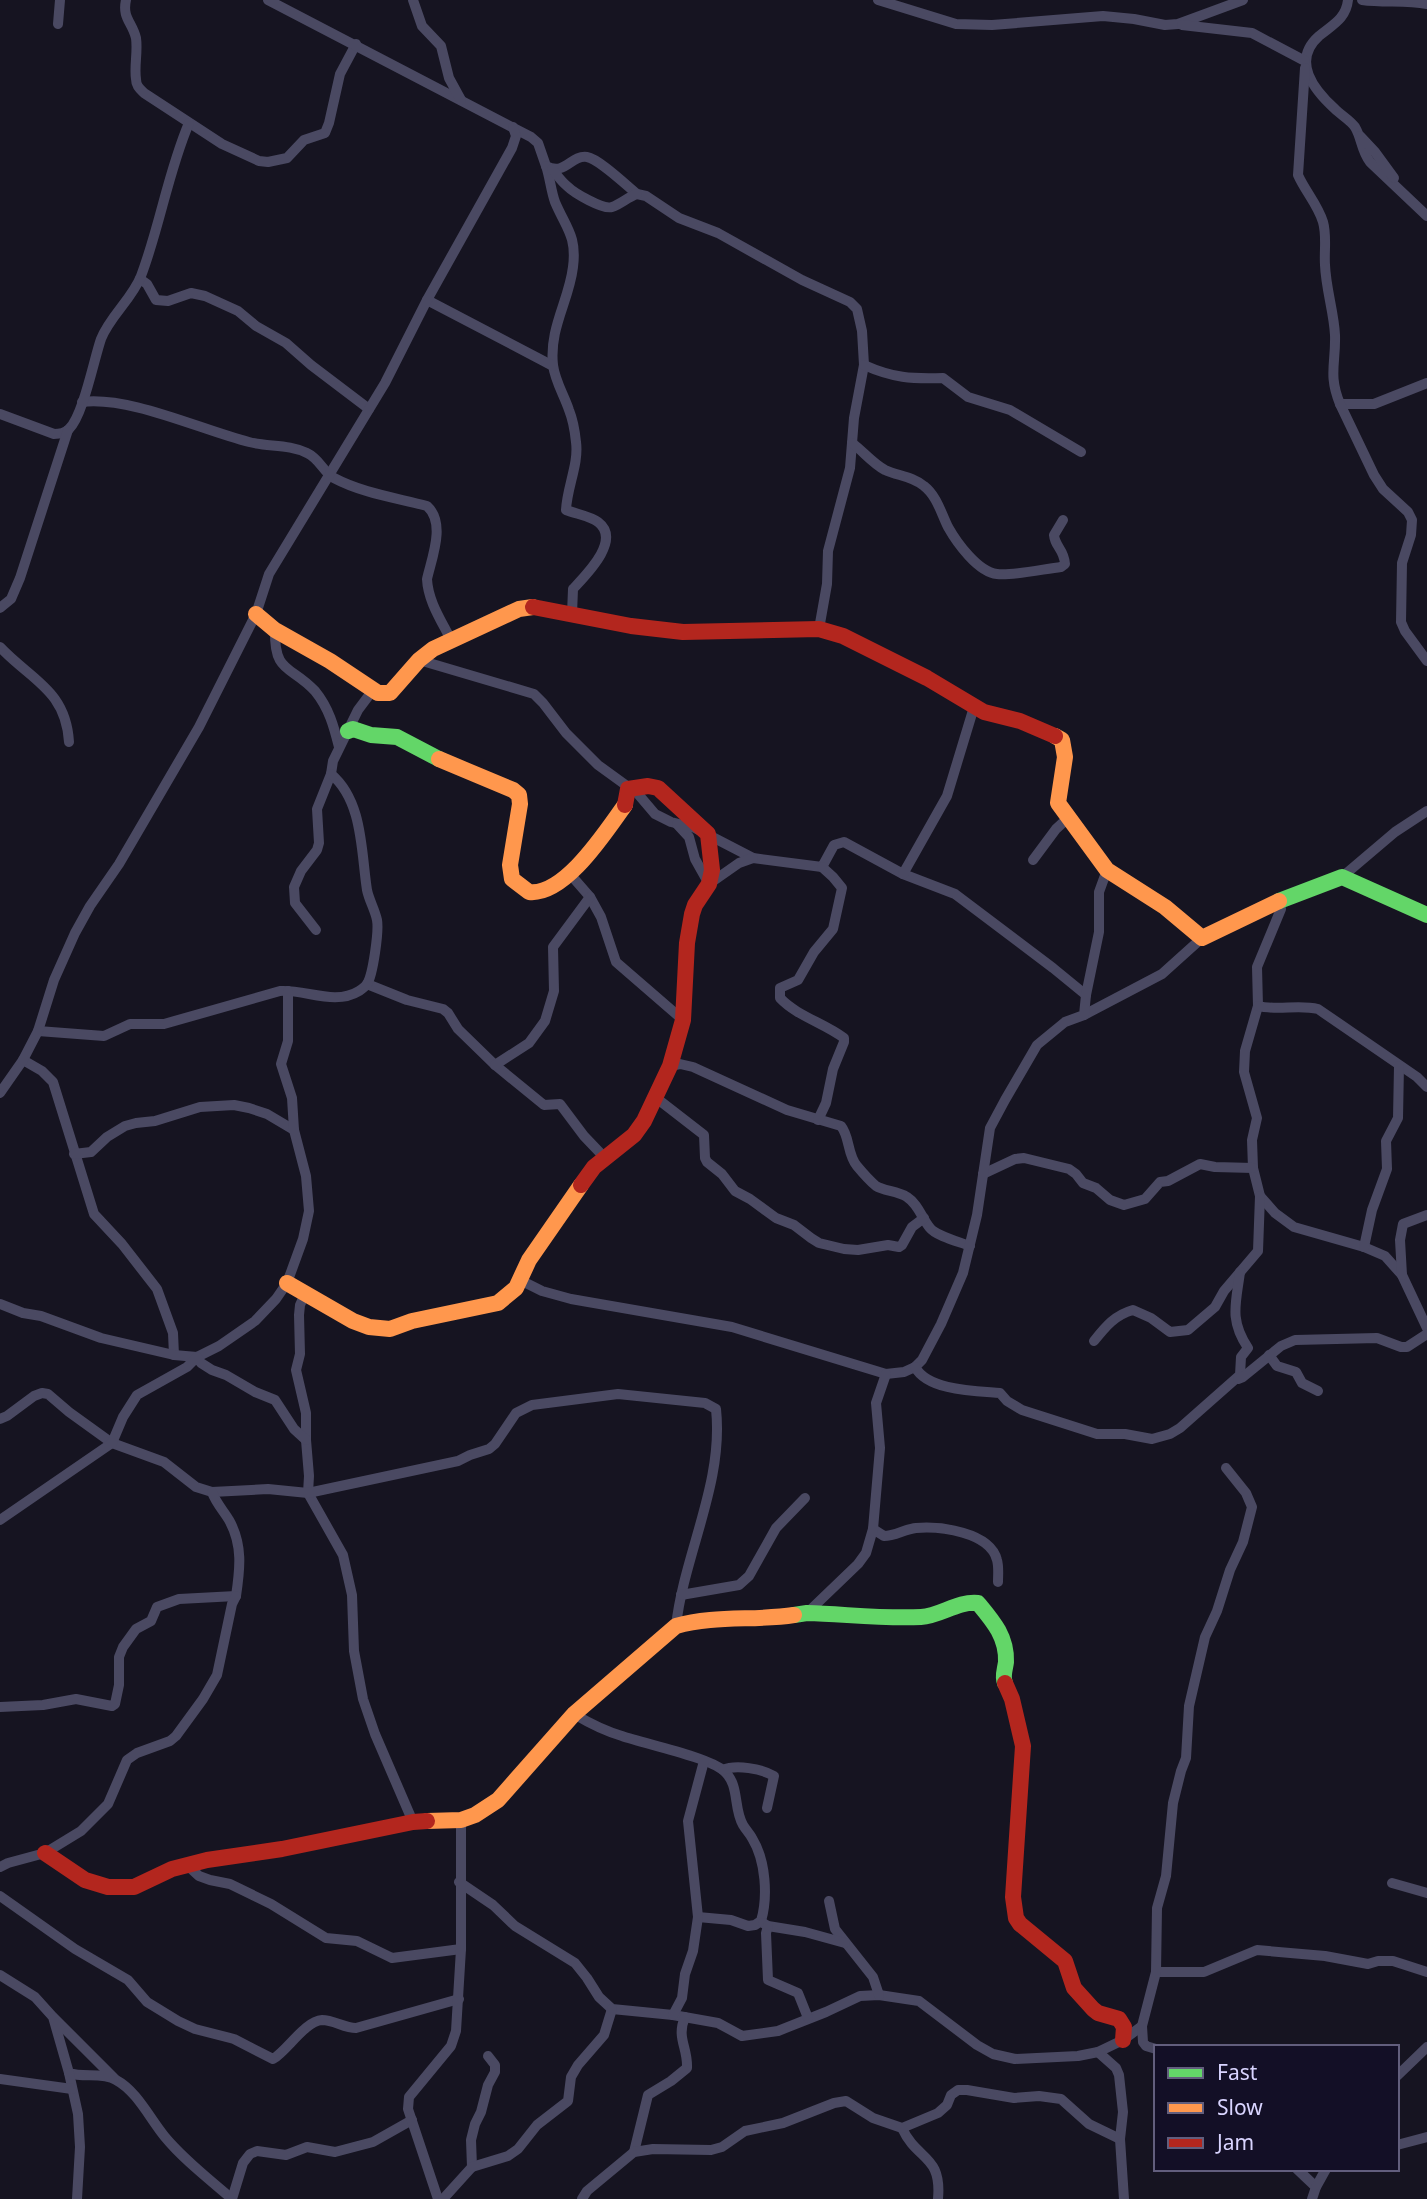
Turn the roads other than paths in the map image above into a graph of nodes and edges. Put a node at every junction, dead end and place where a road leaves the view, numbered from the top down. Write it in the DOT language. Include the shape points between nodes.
graph roads {
  1 [pos="60,0"];
  2 [pos="126,0"];
  3 [pos="268,0"];
  4 [pos="413,0"];
  5 [pos="878,0"];
  6 [pos="1243,0"];
  7 [pos="1348,0"];
  8 [pos="1362,0"];
  9 [pos="1412,1"];
  10 [pos="1427,4"];
  11 [pos="58,24"];
  12 [pos="1178,24"];
  13 [pos="356,44"];
  14 [pos="1305,64"];
  15 [pos="461,100"];
  16 [pos="190,123"];
  17 [pos="513,127"];
  18 [pos="549,168"];
  19 [pos="637,194"];
  20 [pos="1427,216"];
  21 [pos="140,279"];
  22 [pos="426,300"];
  23 [pos="864,365"];
  24 [pos="553,366"];
  25 [pos="1427,383"];
  26 [pos="82,402"];
  27 [pos="1340,404"];
  28 [pos="369,409"];
  29 [pos="0,414"];
  30 [pos="68,430"];
  31 [pos="852,443"];
  32 [pos="1081,452"];
  33 [pos="328,474"];
  34 [pos="1063,520"];
  35 [pos="0,608"];
  36 [pos="256,614"];
  37 [pos="572,614"];
  38 [pos="820,629"];
  39 [pos="275,630"];
  40 [pos="451,640"];
  41 [pos="0,647"];
  42 [pos="419,660"];
  43 [pos="1427,661"];
  44 [pos="373,690"];
  45 [pos="974,707"];
  46 [pos="348,731"];
  47 [pos="69,742"];
  48 [pos="339,747"];
  49 [pos="331,774"];
  50 [pos="628,789"];
  51 [pos="1427,811"];
  52 [pos="1069,817"];
  53 [pos="677,824"];
  54 [pos="708,834"];
  55 [pos="753,858"];
  56 [pos="1033,860"];
  57 [pos="822,867"];
  58 [pos="1107,870"];
  59 [pos="570,874"];
  60 [pos="903,874"];
  61 [pos="1342,877"];
  62 [pos="709,884"];
  63 [pos="590,897"];
  64 [pos="1279,901"];
  65 [pos="1427,915"];
  66 [pos="316,930"];
  67 [pos="1202,937"];
  68 [pos="367,984"];
  69 [pos="288,990"];
  70 [pos="1086,995"];
  71 [pos="1258,1006"];
  72 [pos="1084,1014"];
  73 [pos="682,1020"];
  74 [pos="38,1031"];
  75 [pos="23,1060"];
  76 [pos="495,1065"];
  77 [pos="670,1066"];
  78 [pos="1399,1066"];
  79 [pos="1427,1087"];
  80 [pos="0,1093"];
  81 [pos="655,1097"];
  82 [pos="818,1120"];
  83 [pos="294,1130"];
  84 [pos="74,1154"];
  85 [pos="605,1158"];
  86 [pos="1254,1168"];
  87 [pos="983,1174"];
  88 [pos="1260,1196"];
  89 [pos="1427,1215"];
  90 [pos="925,1218"];
  91 [pos="970,1246"];
  92 [pos="1364,1247"];
  93 [pos="1240,1272"];
  94 [pos="1402,1275"];
  95 [pos="522,1281"];
  96 [pos="287,1283"];
  97 [pos="306,1292"];
  98 [pos="0,1304"];
  99 [pos="1427,1328"];
  100 [pos="1427,1334"];
  101 [pos="1094,1341"];
  102 [pos="174,1355"];
  103 [pos="1269,1355"];
  104 [pos="197,1357"];
  105 [pos="915,1367"];
  106 [pos="886,1374"];
  107 [pos="1238,1379"];
  108 [pos="1318,1391"];
  109 [pos="0,1419"];
  110 [pos="306,1440"];
  111 [pos="111,1443"];
  112 [pos="1226,1468"];
  113 [pos="212,1492"];
  114 [pos="308,1493"];
  115 [pos="805,1497"];
  116 [pos="0,1520"];
  117 [pos="873,1530"];
  118 [pos="998,1582"];
  119 [pos="681,1595"];
  120 [pos="236,1596"];
  121 [pos="807,1613"];
  122 [pos="676,1626"];
  123 [pos="0,1707"];
  124 [pos="574,1714"];
  125 [pos="704,1761"];
  126 [pos="723,1770"];
  127 [pos="767,1808"];
  128 [pos="461,1820"];
  129 [pos="413,1822"];
  130 [pos="45,1853"];
  131 [pos="187,1865"];
  132 [pos="0,1867"];
  133 [pos="459,1882"];
  134 [pos="1392,1883"];
  135 [pos="1427,1893"];
  136 [pos="0,1896"];
  137 [pos="829,1901"];
  138 [pos="698,1917"];
  139 [pos="764,1924"];
  140 [pos="845,1943"];
  141 [pos="461,1949"];
  142 [pos="1156,1972"];
  143 [pos="1427,1972"];
  144 [pos="0,1975"];
  145 [pos="879,1995"];
  146 [pos="459,1999"];
  147 [pos="612,2009"];
  148 [pos="673,2015"];
  149 [pos="53,2017"];
  150 [pos="685,2017"];
  151 [pos="808,2018"];
  152 [pos="1142,2026"];
  153 [pos="1124,2040"];
  154 [pos="1427,2047"];
  155 [pos="1154,2048"];
  156 [pos="1098,2052"];
  157 [pos="488,2056"];
  158 [pos="69,2073"];
  159 [pos="1399,2074"];
  160 [pos="114,2078"];
  161 [pos="0,2079"];
  162 [pos="72,2089"];
  163 [pos="412,2120"];
  164 [pos="902,2128"];
  165 [pos="1427,2137"];
  166 [pos="1120,2139"];
  167 [pos="1399,2144"];
  168 [pos="634,2152"];
  169 [pos="472,2167"];
  170 [pos="1299,2171"];
  171 [pos="1325,2171"];
  172 [pos="1316,2187"];
  173 [pos="75,2197"];
  174 [pos="232,2199"];
  175 [pos="440,2199"];
  176 [pos="582,2199"];
  177 [pos="938,2199"];
  178 [pos="1124,2199"];
  179 [pos="1312,2199"];
  1 -- 11 [label="street"];
  2 -- 16 [label="street" via="125,15 137,45 138,87"];
  3 -- 13 [label="street"];
  4 -- 15 [label="street" via="422,26 441,46 449,78"];
  5 -- 12 [label="street" via="956,24 1103,16"];
  6 -- 12 [label="street"];
  7 -- 14 [label="street" via="1342,19 1317,38"];
  8 -- 9 [label="street"];
  9 -- 10 [label="street"];
  12 -- 14 [label="street" via="1252,33"];
  13 -- 15 [label="street"];
  13 -- 16 [label="street" via="340,74 324,133 304,140 287,158 259,161"];
  14 -- 20 [label="street" via="1311,83 1354,126 1370,162"];
  14 -- 27 [label="street" via="1298,175 1325,230 1335,334 1332,376"];
  15 -- 17 [label="street"];
  16 -- 21 [label="street" via="176,153"];
  17 -- 18 [label="street" via="538,143"];
  17 -- 22 [label="street" via="512,148"];
  18 -- 19 [label="street" via="568,187 607,207"];
  18 -- 19 [label="street" via="565,168 579,157 591,157"];
  18 -- 24 [label="street" via="554,200 572,233 574,251 556,325"];
  19 -- 23 [label="street" via="850,302 857,309 862,331"];
  21 -- 26 [label="street" via="102,337"];
  21 -- 28 [label="street" via="156,300 191,293 238,311"];
  22 -- 24 [label="street"];
  22 -- 28 [label="street"];
  23 -- 31 [label="street"];
  23 -- 32 [label="street" via="911,379 943,378 968,397 1010,410"];
  24 -- 37 [label="street" via="576,444 566,510 599,523 607,543 573,589"];
  25 -- 27 [label="street" via="1374,404"];
  26 -- 30 [label="street"];
  26 -- 33 [label="street" via="112,402 251,443 290,448 307,453"];
  27 -- 43 [label="street" via="1374,475 1412,520 1402,564 1401,622"];
  28 -- 33 [label="street"];
  29 -- 30 [label="street" via="54,434"];
  30 -- 35 [label="street" via="20,578 11,599"];
  31 -- 34 [label="street" via="887,471 925,486 964,551 995,574 1065,565 1065,555 1054,540"];
  31 -- 38 [label="street" via="828,551"];
  33 -- 36 [label="street" via="270,574"];
  33 -- 40 [label="street" via="433,511 437,522 427,579 429,596"];
  36 -- 39 [label="street"];
  36 -- 74 [label="street" via="199,727 75,933"];
  37 -- 38 [label="street" via="683,632"];
  37 -- 40 [label="street" via="519,609"];
  38 -- 45 [label="street" via="861,643"];
  39 -- 44 [label="street"];
  39 -- 48 [label="street" via="277,654 292,674 314,691 333,721"];
  40 -- 42 [label="street"];
  41 -- 47 [label="street" via="50,691 68,725"];
  42 -- 44 [label="street" via="390,693"];
  42 -- 50 [label="street" via="534,694 566,733"];
  44 -- 46 [label="street"];
  45 -- 52 [label="street" via="1062,740 1065,757 1058,803"];
  45 -- 60 [label="street" via="947,796"];
  46 -- 48 [label="street"];
  46 -- 59 [label="street" via="397,737 513,790 520,804 512,879 537,893"];
  48 -- 49 [label="street"];
  49 -- 66 [label="street" via="317,809 317,850 294,887 295,903"];
  49 -- 68 [label="street" via="346,791 357,820 368,894 377,921"];
  50 -- 53 [label="street" via="655,814"];
  50 -- 54 [label="street" via="658,788"];
  50 -- 59 [label="street" via="626,804"];
  51 -- 61 [label="street"];
  52 -- 56 [label="street"];
  52 -- 58 [label="street"];
  53 -- 54 [label="street"];
  53 -- 62 [label="street" via="689,837"];
  54 -- 55 [label="street"];
  54 -- 62 [label="street" via="712,855"];
  55 -- 57 [label="street"];
  55 -- 62 [label="street"];
  57 -- 60 [label="street" via="834,845 844,842"];
  57 -- 82 [label="street" via="842,888 833,929 798,980 780,988 780,999 788,1007 844,1038"];
  58 -- 67 [label="street"];
  58 -- 70 [label="street" via="1099,892 1100,932"];
  59 -- 63 [label="street"];
  60 -- 70 [label="street" via="955,894"];
  61 -- 64 [label="street"];
  61 -- 65 [label="street"];
  62 -- 73 [label="street" via="692,914"];
  63 -- 73 [label="street" via="616,962"];
  63 -- 76 [label="street" via="553,947 554,991 545,1021 529,1043"];
  64 -- 67 [label="street"];
  64 -- 71 [label="street" via="1281,909 1257,967"];
  67 -- 72 [label="street" via="1162,974"];
  68 -- 69 [label="street" via="337,998"];
  68 -- 76 [label="street" via="443,1009"];
  69 -- 74 [label="street" via="164,1024 130,1024 104,1036"];
  69 -- 83 [label="street" via="288,1041 281,1064 292,1098"];
  70 -- 72 [label="street"];
  71 -- 78 [label="street" via="1318,1009"];
  71 -- 86 [label="street" via="1244,1072 1257,1118 1252,1140"];
  72 -- 87 [label="street" via="1065,1022 1037,1045 990,1128"];
  73 -- 77 [label="street"];
  74 -- 75 [label="street"];
  75 -- 80 [label="street"];
  75 -- 84 [label="street" via="53,1082"];
  76 -- 85 [label="street" via="544,1105 560,1104"];
  77 -- 81 [label="street"];
  77 -- 82 [label="street" via="693,1067"];
  78 -- 79 [label="street"];
  78 -- 92 [label="street" via="1398,1118 1386,1140 1387,1169"];
  81 -- 85 [label="street" via="634,1135"];
  81 -- 90 [label="street" via="704,1135 707,1162 735,1191 819,1243 858,1250 898,1247"];
  82 -- 90 [label="street" via="841,1126 855,1164 878,1187 910,1199"];
  83 -- 84 [label="street" via="249,1108 200,1107 125,1126 92,1152"];
  83 -- 96 [label="street" via="309,1211"];
  84 -- 102 [label="street" via="94,1214 157,1289 173,1333"];
  85 -- 95 [label="street" via="529,1260"];
  86 -- 87 [label="street" via="1200,1164 1160,1182 1145,1199 1124,1205 1083,1183 1069,1169 1024,1158"];
  86 -- 88 [label="street"];
  87 -- 91 [label="street"];
  88 -- 92 [label="street" via="1294,1227"];
  88 -- 93 [label="street" via="1260,1245"];
  89 -- 94 [label="street" via="1403,1224"];
  90 -- 91 [label="street" via="935,1233"];
  91 -- 105 [label="street" via="941,1324"];
  92 -- 94 [label="street" via="1385,1256"];
  93 -- 101 [label="street" via="1215,1307 1188,1330 1170,1332 1133,1310 1112,1319"];
  93 -- 107 [label="street" via="1234,1314 1248,1348 1241,1357"];
  94 -- 99 [label="street"];
  95 -- 97 [label="street" via="498,1303 390,1329 353,1321"];
  95 -- 106 [label="street" via="571,1299 732,1327"];
  96 -- 97 [label="street"];
  96 -- 104 [label="street" via="255,1321"];
  97 -- 110 [label="street" via="300,1305 296,1370 306,1413"];
  98 -- 102 [label="street" via="101,1338"];
  100 -- 103 [label="street" via="1407,1347 1377,1338 1295,1340"];
  102 -- 104 [label="street"];
  103 -- 107 [label="street"];
  103 -- 108 [label="street" via="1278,1366 1296,1372 1302,1383"];
  104 -- 110 [label="street" via="212,1370 275,1400"];
  104 -- 111 [label="street" via="137,1395"];
  105 -- 106 [label="street"];
  105 -- 107 [label="street" via="927,1379 967,1391 1000,1393 1022,1410 1097,1434 1152,1439 1180,1429"];
  106 -- 117 [label="street" via="876,1403 880,1448"];
  109 -- 111 [label="street" via="34,1396 48,1394"];
  110 -- 114 [label="street"];
  111 -- 113 [label="street" via="164,1462 197,1487"];
  111 -- 116 [label="street"];
  112 -- 142 [label="street" via="1252,1507 1205,1637 1189,1706 1186,1758 1173,1803 1166,1877 1157,1908"];
  113 -- 114 [label="street" via="268,1489"];
  113 -- 120 [label="street" via="239,1547"];
  114 -- 119 [label="street" via="458,1461 489,1449 516,1413 532,1405 618,1394 705,1403 716,1409 718,1426 711,1477"];
  114 -- 129 [label="street" via="343,1555 363,1699"];
  115 -- 119 [label="street" via="776,1528 739,1585"];
  117 -- 118 [label="street" via="884,1536 914,1528 978,1538 989,1545 998,1561"];
  117 -- 121 [label="street" via="858,1564"];
  119 -- 122 [label="street"];
  120 -- 123 [label="street" via="179,1599 157,1607 151,1621 136,1629 123,1647 119,1685 111,1706 76,1699"];
  120 -- 130 [label="street" via="217,1675 176,1736 130,1757 108,1804 81,1831"];
  121 -- 122 [label="street" via="769,1619 696,1620"];
  121 -- 153 [label="street" via="924,1617 969,1602 978,1603 998,1626 1006,1661 1003,1679 1023,1745 1013,1897 1016,1918 1065,1961 1074,1988 1093,2009 1119,2019"];
  122 -- 124 [label="street"];
  124 -- 125 [label="street" via="621,1736"];
  124 -- 128 [label="street" via="498,1800"];
  125 -- 126 [label="street"];
  125 -- 138 [label="street" via="688,1821"];
  126 -- 127 [label="street" via="729,1767 774,1776"];
  126 -- 139 [label="street" via="733,1784 741,1823 754,1840 763,1867"];
  128 -- 129 [label="street"];
  128 -- 133 [label="street"];
  129 -- 131 [label="street"];
  130 -- 131 [label="street" via="85,1880 108,1887 134,1887"];
  130 -- 132 [label="street"];
  131 -- 141 [label="street" via="209,1881 230,1884 271,1904 326,1938 357,1941 385,1957"];
  133 -- 141 [label="street"];
  133 -- 147 [label="street" via="515,1926 575,1963"];
  134 -- 135 [label="street"];
  136 -- 146 [label="street" via="128,1980 147,2002 178,2021 234,2039 273,2059 318,2021 356,2028"];
  137 -- 140 [label="street" via="835,1929"];
  138 -- 139 [label="street" via="748,1926"];
  138 -- 148 [label="street" via="693,1951"];
  139 -- 140 [label="street"];
  139 -- 151 [label="street" via="768,1980 797,1993"];
  140 -- 145 [label="street" via="873,1977"];
  141 -- 146 [label="street"];
  142 -- 143 [label="street" via="1204,1972 1257,1950 1368,1964 1393,1961"];
  142 -- 152 [label="street"];
  144 -- 149 [label="street" via="35,1997"];
  145 -- 151 [label="street" via="860,1996"];
  145 -- 156 [label="street" via="919,2001 977,2045 1004,2058"];
  146 -- 163 [label="street" via="451,2046 409,2096"];
  147 -- 148 [label="street"];
  147 -- 169 [label="street" via="604,2035 571,2077 568,2101 537,2125 518,2149"];
  148 -- 150 [label="street"];
  149 -- 158 [label="street"];
  149 -- 160 [label="street"];
  150 -- 151 [label="street" via="718,2023 747,2037"];
  150 -- 168 [label="street" via="680,2032 687,2068 648,2095"];
  152 -- 153 [label="street"];
  152 -- 155 [label="street" via="1143,2042"];
  153 -- 156 [label="street"];
  154 -- 159 [label="street"];
  156 -- 166 [label="street" via="1119,2075 1124,2112"];
  157 -- 169 [label="street" via="495,2072 471,2140"];
  158 -- 160 [label="street"];
  158 -- 162 [label="street"];
  160 -- 174 [label="street" via="128,2088 166,2138"];
  161 -- 162 [label="street"];
  162 -- 173 [label="street" via="79,2136"];
  163 -- 174 [label="street" via="373,2142 335,2152 307,2147 286,2155 250,2154"];
  163 -- 175 [label="street"];
  164 -- 166 [label="street" via="938,2113 957,2090 967,2090 1061,2099 1089,2124"];
  164 -- 168 [label="street" via="873,2118 846,2101 834,2102 783,2123 745,2131 711,2150"];
  164 -- 177 [label="street" via="933,2165 940,2181"];
  165 -- 167 [label="street"];
  166 -- 178 [label="street"];
  168 -- 176 [label="street"];
  169 -- 175 [label="street"];
  170 -- 172 [label="street"];
  171 -- 172 [label="street"];
  172 -- 179 [label="street"];
}
